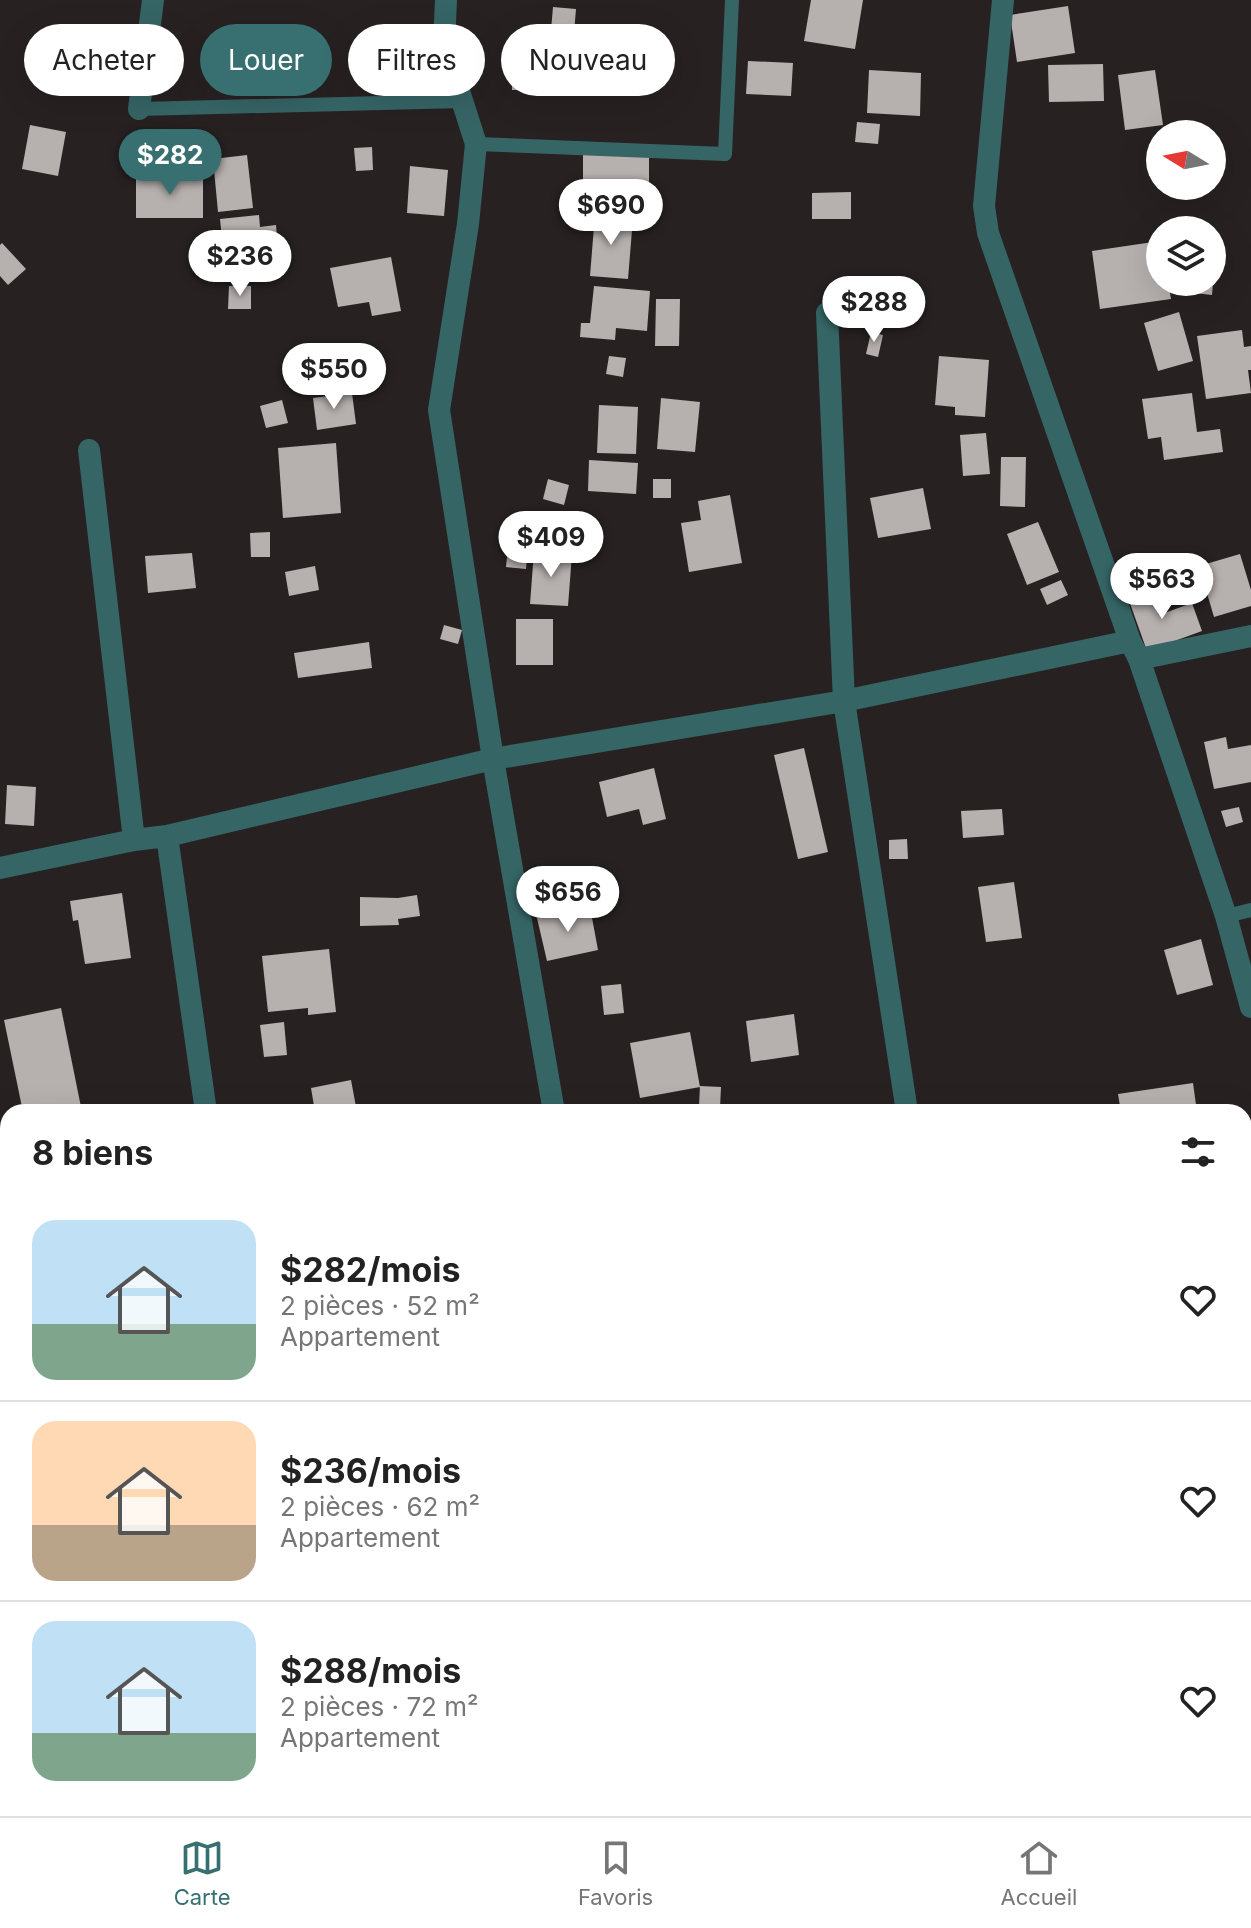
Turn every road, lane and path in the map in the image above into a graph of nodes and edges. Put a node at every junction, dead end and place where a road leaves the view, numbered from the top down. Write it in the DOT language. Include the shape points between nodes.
graph roads {
  1 [pos="153,0"];
  2 [pos="446,0"];
  3 [pos="732,0"];
  4 [pos="1003,0"];
  5 [pos="462,101"];
  6 [pos="139,109"];
  7 [pos="476,144"];
  8 [pos="827,313"];
  9 [pos="89,450"];
  10 [pos="1251,636"];
  11 [pos="1135,650"];
  12 [pos="844,701"];
  13 [pos="493,759"];
  14 [pos="167,836"];
  15 [pos="134,840"];
  16 [pos="0,868"];
  17 [pos="1251,910"];
  18 [pos="1226,916"];
  19 [pos="1251,1007"];
  20 [pos="205,1104"];
  21 [pos="553,1104"];
  22 [pos="906,1104"];
  1 -- 6 [label="street"];
  2 -- 5 [label="street" via="444,44"];
  3 -- 7 [label="lane" via="725,154"];
  4 -- 11 [label="street" via="984,206 988,233"];
  5 -- 6 [label="lane"];
  5 -- 7 [label="street"];
  7 -- 13 [label="street" via="439,410"];
  8 -- 12 [label="street"];
  9 -- 15 [label="street"];
  10 -- 11 [label="street"];
  11 -- 12 [label="street"];
  11 -- 18 [label="street"];
  12 -- 13 [label="street"];
  12 -- 22 [label="street"];
  13 -- 14 [label="street"];
  13 -- 21 [label="street"];
  14 -- 15 [label="street"];
  14 -- 20 [label="street"];
  15 -- 16 [label="street"];
  17 -- 18 [label="lane"];
  18 -- 19 [label="street"];
}
